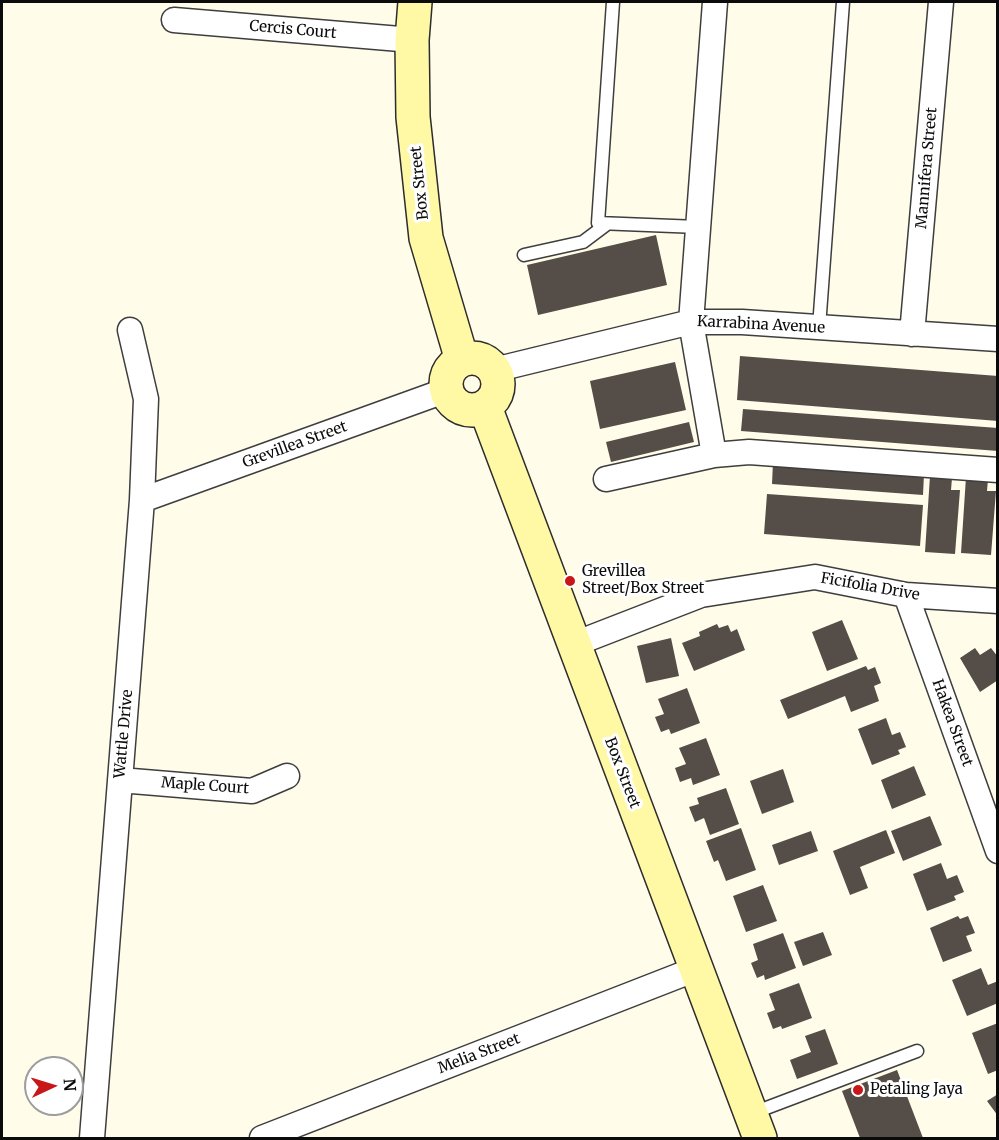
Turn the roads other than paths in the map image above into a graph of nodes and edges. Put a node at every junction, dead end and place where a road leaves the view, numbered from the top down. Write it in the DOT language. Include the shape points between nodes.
graph roads {
  1 [pos="415,2"];
  2 [pos="613,2"];
  3 [pos="716,2"];
  4 [pos="843,2"];
  5 [pos="941,2"];
  6 [pos="174,20"];
  7 [pos="412,39"];
  8 [pos="607,224"];
  9 [pos="698,227"];
  10 [pos="524,255"];
  11 [pos="691,322"];
  12 [pos="819,327"];
  13 [pos="130,330"];
  14 [pos="912,334"];
  15 [pos="998,339"];
  16 [pos="462,360"];
  17 [pos="494,370"];
  18 [pos="447,390"];
  19 [pos="485,407"];
  20 [pos="714,454"];
  21 [pos="998,470"];
  22 [pos="606,479"];
  23 [pos="142,500"];
  24 [pos="906,596"];
  25 [pos="998,601"];
  26 [pos="572,645"];
  27 [pos="287,776"];
  28 [pos="120,780"];
  29 [pos="998,851"];
  30 [pos="696,969"];
  31 [pos="917,1051"];
  32 [pos="756,1126"];
  33 [pos="92,1138"];
  34 [pos="262,1138"];
  1 -- 7 [label="main road, Box Street"];
  2 -- 8 [label="lane" via="598,223"];
  3 -- 9 [label="street"];
  4 -- 12 [label="lane"];
  5 -- 14 [label="street, Mannifera Street"];
  6 -- 7 [label="street, Cercis Court"];
  7 -- 16 [label="main road, Box Street" via="413,117 426,238"];
  8 -- 9 [label="lane"];
  8 -- 10 [label="lane" via="583,242"];
  9 -- 11 [label="street"];
  11 -- 12 [label="street, Karrabina Avenue"];
  11 -- 17 [label="street, Karrabina Avenue"];
  11 -- 20 [label="street"];
  12 -- 14 [label="street, Karrabina Avenue"];
  13 -- 23 [label="street, Wattle Drive" via="147,399"];
  14 -- 15 [label="street, Karrabina Avenue"];
  16 -- 17 [label="main road" via="480,359"];
  16 -- 18 [label="main road" via="448,376"];
  17 -- 19 [label="main road" via="498,386 492,402"];
  18 -- 19 [label="main road" via="462,408"];
  18 -- 23 [label="street, Grevillea Street"];
  19 -- 26 [label="main road, Box Street"];
  20 -- 21 [label="street" via="749,452"];
  20 -- 22 [label="street"];
  23 -- 28 [label="street, Wattle Drive"];
  24 -- 25 [label="street, Ficifolia Drive"];
  24 -- 26 [label="street, Ficifolia Drive" via="815,577 701,595"];
  24 -- 29 [label="street, Hakea Street"];
  26 -- 30 [label="main road, Box Street"];
  27 -- 28 [label="street, Maple Court" via="252,791"];
  28 -- 33 [label="street, Wattle Drive"];
  30 -- 32 [label="main road, Box Street"];
  30 -- 34 [label="street, Melia Street"];
  31 -- 32 [label="lane"];
}
